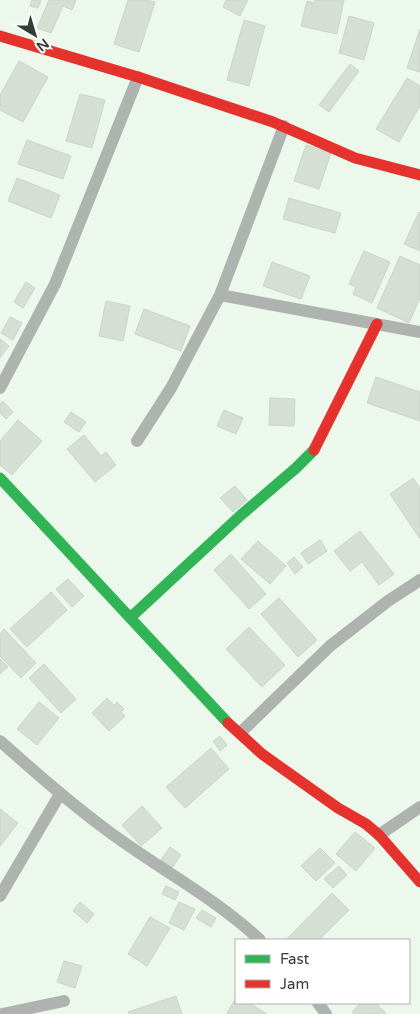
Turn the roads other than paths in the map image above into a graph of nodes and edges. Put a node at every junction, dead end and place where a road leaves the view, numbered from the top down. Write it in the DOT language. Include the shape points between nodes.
graph roads {
  1 [pos="0,36"];
  2 [pos="138,77"];
  3 [pos="284,126"];
  4 [pos="420,175"];
  5 [pos="220,296"];
  6 [pos="377,324"];
  7 [pos="420,332"];
  8 [pos="0,388"];
  9 [pos="137,441"];
  10 [pos="0,478"];
  11 [pos="420,580"];
  12 [pos="130,618"];
  13 [pos="240,733"];
  14 [pos="0,741"];
  15 [pos="60,794"];
  16 [pos="420,808"];
  17 [pos="379,835"];
  18 [pos="420,882"];
  19 [pos="0,896"];
  20 [pos="259,939"];
  21 [pos="64,1001"];
  22 [pos="2,1014"];
  1 -- 2 [label="street"];
  2 -- 3 [label="street"];
  2 -- 8 [label="street" via="55,284"];
  3 -- 4 [label="street" via="355,158"];
  3 -- 5 [label="street"];
  5 -- 6 [label="street"];
  5 -- 9 [label="street" via="171,388"];
  6 -- 7 [label="street"];
  6 -- 12 [label="street" via="317,446 306,460"];
  10 -- 12 [label="street"];
  11 -- 13 [label="street" via="330,646"];
  12 -- 13 [label="street"];
  13 -- 17 [label="street" via="262,754"];
  14 -- 15 [label="street"];
  15 -- 19 [label="street"];
  15 -- 20 [label="street" via="109,832 226,911"];
  16 -- 17 [label="street"];
  17 -- 18 [label="street"];
  21 -- 22 [label="street"];
}
